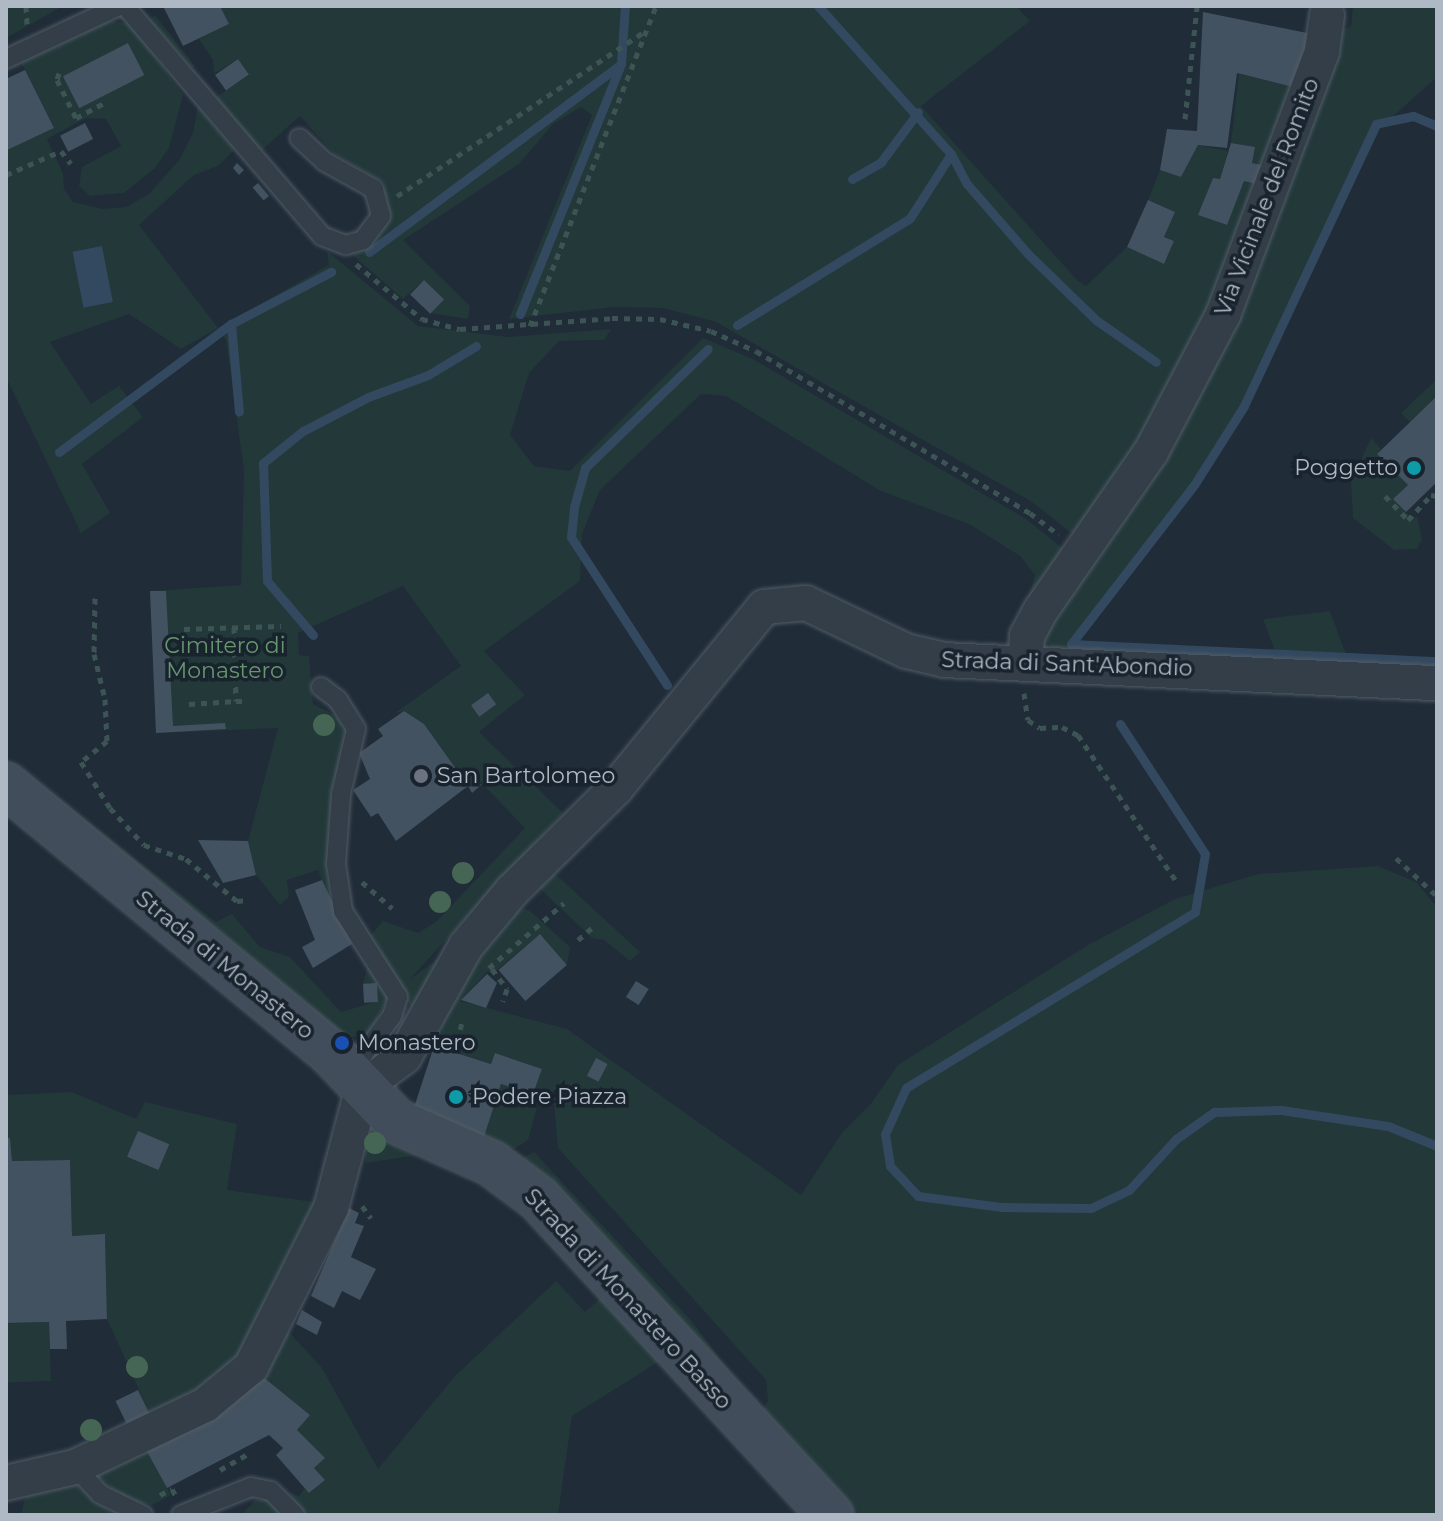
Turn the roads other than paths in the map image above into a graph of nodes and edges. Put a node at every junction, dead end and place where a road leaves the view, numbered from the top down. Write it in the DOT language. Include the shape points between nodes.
graph roads {
  1 [pos="119,6"];
  2 [pos="125,6"];
  3 [pos="1327,15"];
  4 [pos="6,59"];
  5 [pos="299,138"];
  6 [pos="1026,660"];
  7 [pos="1437,683"];
  8 [pos="321,687"];
  9 [pos="6,785"];
  10 [pos="357,1079"];
  11 [pos="75,1467"];
  12 [pos="6,1483"];
  13 [pos="143,1515"];
  14 [pos="181,1515"];
  15 [pos="295,1515"];
  16 [pos="831,1515"];
  1 -- 4 [label="lane"];
  2 -- 5 [label="lane" via="334,244 363,240 376,227 380,207 374,189 325,162"];
  3 -- 6 [label="street, Via Vicinale del Romito" via="1322,51 1230,301 1151,452 1027,636"];
  6 -- 7 [label="street, Strada di Sant'Abondio"];
  6 -- 10 [label="street, Strada di Sant'Abondio" via="927,658 814,605 791,601 764,607 616,788 512,891 466,946 404,1057"];
  8 -- 10 [label="lane" via="338,700 356,729 341,794 337,879 343,911 398,997"];
  9 -- 10 [label="main road, Strada di Monastero"];
  10 -- 11 [label="street" via="331,1208 251,1367 205,1405"];
  10 -- 16 [label="main road, Strada di Monastero Basso" via="396,1121 491,1163 538,1198"];
  11 -- 12 [label="street"];
  11 -- 13 [label="lane" via="100,1494"];
  14 -- 15 [label="lane" via="251,1487 271,1491"];
}
